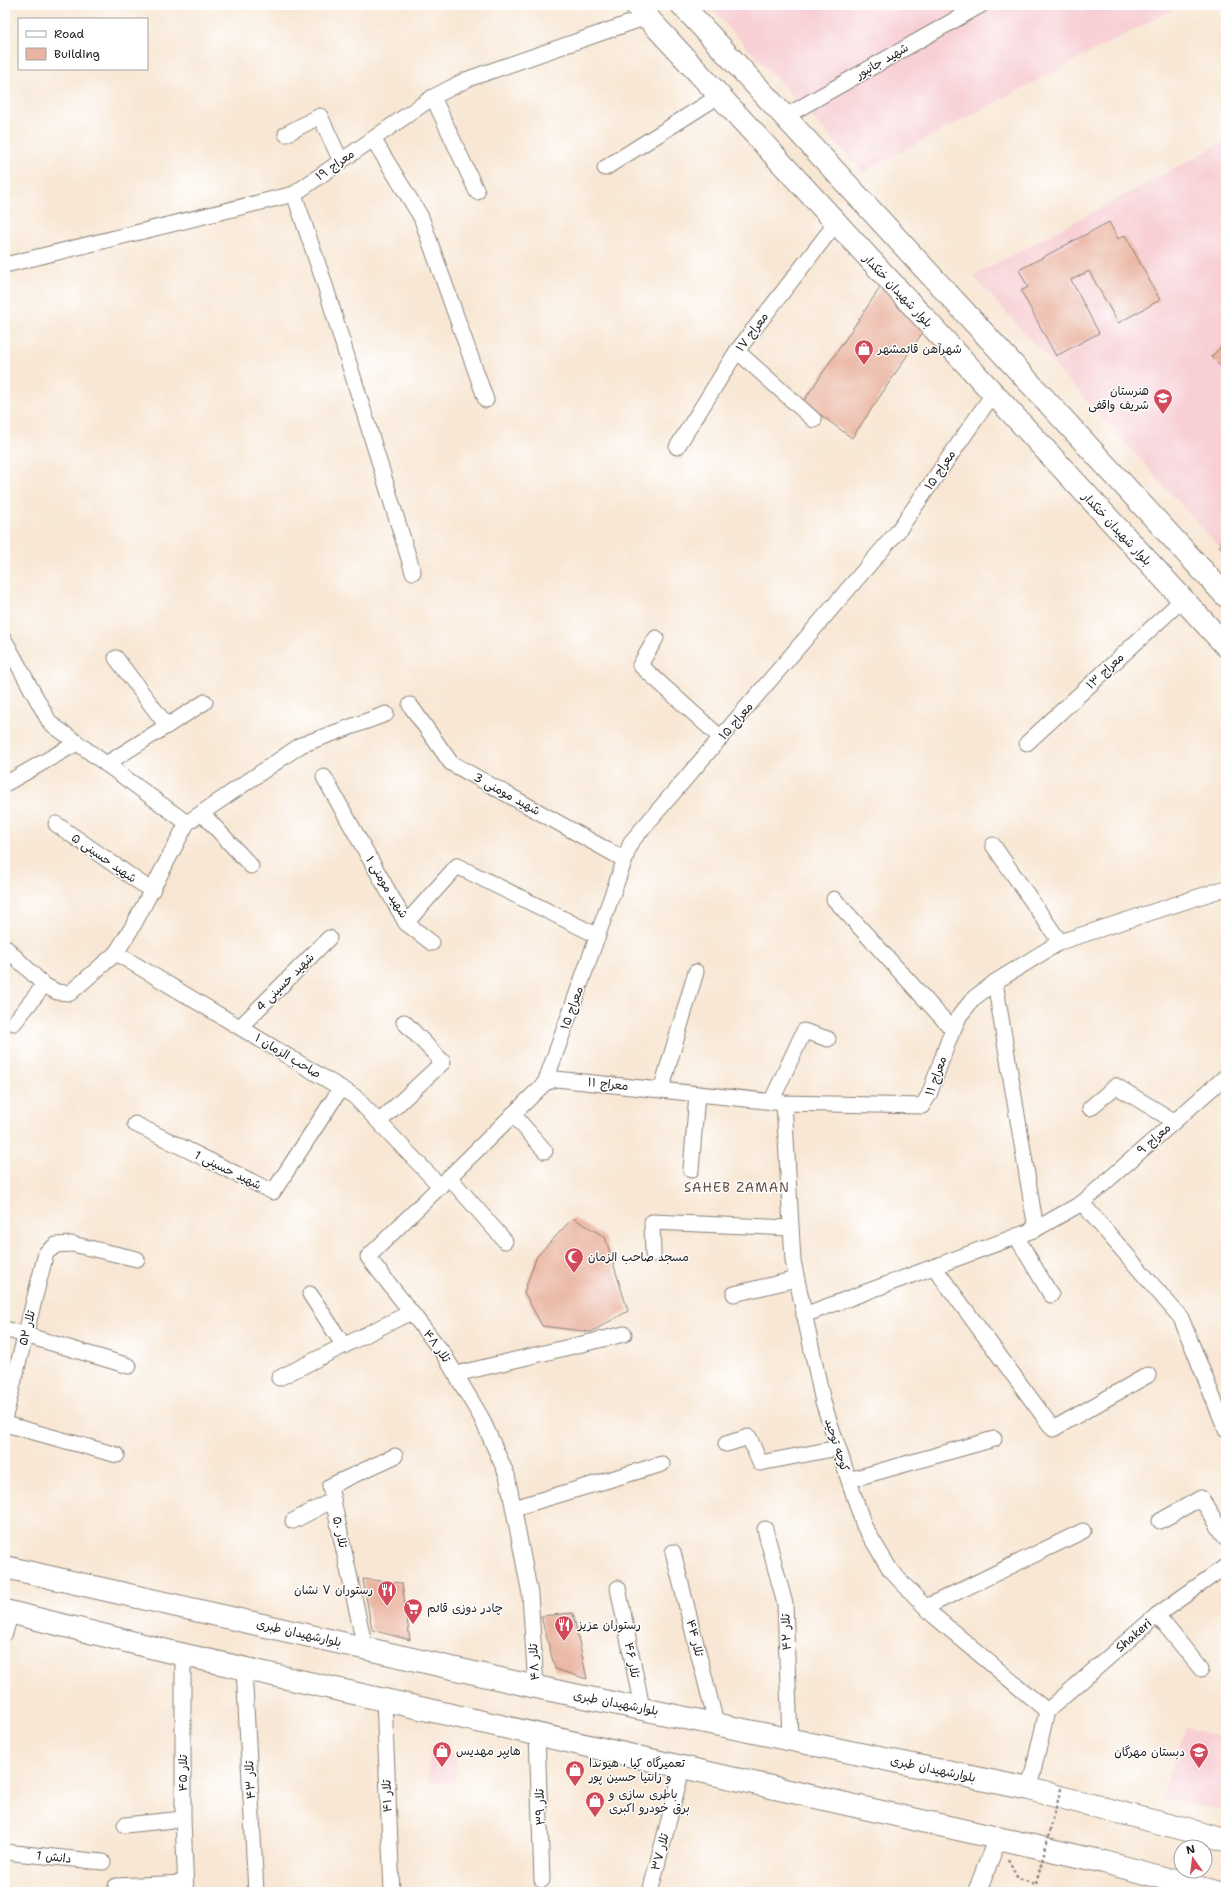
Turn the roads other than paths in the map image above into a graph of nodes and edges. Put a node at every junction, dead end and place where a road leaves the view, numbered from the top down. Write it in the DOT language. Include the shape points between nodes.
graph roads {
  1 [pos="682,5"];
  2 [pos="981,5"];
  3 [pos="641,11"];
  4 [pos="719,96"];
  5 [pos="433,97"];
  6 [pos="784,117"];
  7 [pos="286,134"];
  8 [pos="372,139"];
  9 [pos="341,162"];
  10 [pos="605,168"];
  11 [pos="477,192"];
  12 [pos="294,194"];
  13 [pos="836,223"];
  14 [pos="5,265"];
  15 [pos="737,351"];
  16 [pos="993,394"];
  17 [pos="486,400"];
  18 [pos="814,420"];
  19 [pos="677,447"];
  20 [pos="413,572"];
  21 [pos="1226,596"];
  22 [pos="1182,600"];
  23 [pos="656,638"];
  24 [pos="5,641"];
  25 [pos="1226,646"];
  26 [pos="116,658"];
  27 [pos="205,702"];
  28 [pos="410,704"];
  29 [pos="386,714"];
  30 [pos="168,726"];
  31 [pos="721,738"];
  32 [pos="77,743"];
  33 [pos="1027,743"];
  34 [pos="106,764"];
  35 [pos="324,777"];
  36 [pos="5,784"];
  37 [pos="202,813"];
  38 [pos="187,823"];
  39 [pos="56,824"];
  40 [pos="993,845"];
  41 [pos="625,860"];
  42 [pos="251,866"];
  43 [pos="1226,888"];
  44 [pos="152,892"];
  45 [pos="834,899"];
  46 [pos="406,923"];
  47 [pos="598,936"];
  48 [pos="329,938"];
  49 [pos="1060,942"];
  50 [pos="432,943"];
  51 [pos="5,947"];
  52 [pos="116,953"];
  53 [pos="696,972"];
  54 [pos="995,982"];
  55 [pos="44,985"];
  56 [pos="404,1022"];
  57 [pos="14,1023"];
  58 [pos="240,1027"];
  59 [pos="953,1030"];
  60 [pos="828,1039"];
  61 [pos="1226,1076"];
  62 [pos="545,1083"];
  63 [pos="341,1088"];
  64 [pos="661,1090"];
  65 [pos="697,1094"];
  66 [pos="778,1102"];
  67 [pos="1090,1108"];
  68 [pos="514,1114"];
  69 [pos="1174,1121"];
  70 [pos="379,1122"];
  71 [pos="135,1124"];
  72 [pos="545,1151"];
  73 [pos="691,1170"];
  74 [pos="444,1181"];
  75 [pos="1082,1203"];
  76 [pos="791,1228"];
  77 [pos="1036,1229"];
  78 [pos="1016,1236"];
  79 [pos="505,1241"];
  80 [pos="653,1254"];
  81 [pos="137,1259"];
  82 [pos="934,1267"];
  83 [pos="796,1279"];
  84 [pos="310,1294"];
  85 [pos="734,1294"];
  86 [pos="1051,1295"];
  87 [pos="411,1312"];
  88 [pos="804,1315"];
  89 [pos="5,1329"];
  90 [pos="25,1334"];
  91 [pos="624,1334"];
  92 [pos="344,1346"];
  93 [pos="129,1366"];
  94 [pos="456,1374"];
  95 [pos="1148,1375"];
  96 [pos="279,1378"];
  97 [pos="5,1416"];
  98 [pos="5,1424"];
  99 [pos="1226,1430"];
  100 [pos="994,1439"];
  101 [pos="726,1444"];
  102 [pos="838,1448"];
  103 [pos="117,1455"];
  104 [pos="395,1456"];
  105 [pos="662,1464"];
  106 [pos="849,1480"];
  107 [pos="333,1500"];
  108 [pos="514,1508"];
  109 [pos="293,1521"];
  110 [pos="1160,1521"];
  111 [pos="765,1529"];
  112 [pos="1083,1531"];
  113 [pos="1226,1539"];
  114 [pos="673,1552"];
  115 [pos="1226,1566"];
  116 [pos="5,1567"];
  117 [pos="618,1588"];
  118 [pos="926,1607"];
  119 [pos="1158,1615"];
  120 [pos="7,1618"];
  121 [pos="365,1648"];
  122 [pos="182,1655"];
  123 [pos="1201,1668"];
  124 [pos="244,1669"];
  125 [pos="536,1687"];
  126 [pos="384,1700"];
  127 [pos="642,1708"];
  128 [pos="1047,1711"];
  129 [pos="716,1723"];
  130 [pos="537,1734"];
  131 [pos="790,1739"];
  132 [pos="683,1766"];
  133 [pos="1029,1789"];
  134 [pos="183,1819"];
  135 [pos="125,1825"];
  136 [pos="998,1837"];
  137 [pos="1226,1840"];
  138 [pos="5,1852"];
  139 [pos="103,1862"];
  140 [pos="542,1880"];
  141 [pos="116,1886"];
  142 [pos="185,1888"];
  143 [pos="1208,1891"];
  144 [pos="256,1892"];
  145 [pos="392,1892"];
  146 [pos="650,1892"];
  147 [pos="977,1892"];
  1 -- 6 [label="highway"];
  2 -- 6 [label="street, شهید جانپور"];
  3 -- 4 [label="highway, بلوار شهیدان خنکدار"];
  3 -- 5 [label="street, معراج ۱۹" via="468,79"];
  4 -- 10 [label="street"];
  4 -- 13 [label="highway, بلوار شهیدان خنکدار"];
  5 -- 8 [label="street, معراج ۱۹"];
  5 -- 11 [label="street"];
  6 -- 21 [label="highway"];
  7 -- 9 [label="street" via="320,116"];
  8 -- 9 [label="street, معراج ۱۹"];
  8 -- 17 [label="street" via="421,217"];
  9 -- 12 [label="street, معراج ۱۹"];
  12 -- 14 [label="street, معراج ۱۹"];
  12 -- 20 [label="street" via="324,282"];
  13 -- 15 [label="street, معراج ۱۷"];
  13 -- 16 [label="highway, بلوار شهیدان خنکدار"];
  15 -- 18 [label="street"];
  15 -- 19 [label="street, معراج ۱۷"];
  16 -- 22 [label="highway, بلوار شهیدان خنکدار"];
  16 -- 31 [label="street, معراج ۱۵" via="898,531"];
  22 -- 25 [label="highway, بلوار شهیدان خنکدار"];
  22 -- 33 [label="street, معراج ۱۳"];
  23 -- 31 [label="street" via="640,665"];
  24 -- 32 [label="street" via="50,723"];
  26 -- 30 [label="street"];
  27 -- 30 [label="street"];
  28 -- 41 [label="street, شهید مومنی 3" via="451,763"];
  29 -- 37 [label="street" via="301,745"];
  30 -- 34 [label="street"];
  31 -- 41 [label="street, معراج ۱۵" via="631,842"];
  32 -- 34 [label="street"];
  32 -- 36 [label="street"];
  34 -- 38 [label="street"];
  35 -- 46 [label="street, شهید مومنی ۱"];
  37 -- 38 [label="street"];
  37 -- 42 [label="street"];
  38 -- 44 [label="street"];
  39 -- 44 [label="street, شهید حسینی ۵"];
  40 -- 49 [label="street"];
  41 -- 47 [label="street, معراج ۱۵"];
  43 -- 49 [label="street, معراج ۱۱"];
  44 -- 52 [label="street"];
  45 -- 59 [label="street"];
  46 -- 47 [label="street, شهید مومنی ۱" via="457,866"];
  46 -- 50 [label="street"];
  47 -- 62 [label="street, معراج ۱۵"];
  48 -- 58 [label="street, شهید حسینی 4"];
  49 -- 54 [label="street, معراج ۱۱"];
  51 -- 55 [label="street"];
  52 -- 55 [label="street" via="70,993 57,992"];
  52 -- 58 [label="street, صاحب الزمان ۱"];
  53 -- 64 [label="street"];
  54 -- 59 [label="street, معراج ۱۱" via="974,998 960,1015"];
  54 -- 77 [label="street"];
  55 -- 57 [label="street"];
  56 -- 70 [label="street" via="444,1062"];
  58 -- 63 [label="street, صاحب الزمان ۱"];
  59 -- 66 [label="street, معراج ۱۱" via="930,1095 922,1106"];
  60 -- 66 [label="street" via="804,1031"];
  61 -- 69 [label="street, معراج ۹"];
  62 -- 64 [label="street, معراج ۱۱" via="556,1079"];
  62 -- 68 [label="street, تلار ۴۸"];
  63 -- 70 [label="street, صاحب الزمان ۱" via="354,1096"];
  63 -- 71 [label="street, شهید حسینی 1" via="272,1192"];
  64 -- 65 [label="street, معراج ۱۱"];
  65 -- 66 [label="street, معراج ۱۱"];
  65 -- 73 [label="street"];
  66 -- 76 [label="street, کوچه توحید"];
  67 -- 69 [label="street" via="1116,1086"];
  68 -- 72 [label="street"];
  68 -- 74 [label="street, تلار ۴۸"];
  69 -- 75 [label="street, معراج ۹"];
  70 -- 74 [label="street, صاحب الزمان ۱"];
  74 -- 79 [label="street, صاحب الزمان ۱"];
  74 -- 87 [label="street, تلار ۴۸" via="368,1257"];
  75 -- 77 [label="street, معراج ۹"];
  75 -- 99 [label="street" via="1181,1318"];
  76 -- 80 [label="street" via="652,1222"];
  76 -- 83 [label="street, کوچه توحید"];
  77 -- 78 [label="street, معراج ۹"];
  78 -- 82 [label="street, معراج ۹"];
  78 -- 86 [label="street"];
  81 -- 90 [label="street, تلار ۵۲" via="72,1244 56,1245 46,1253"];
  82 -- 88 [label="street, معراج ۹"];
  82 -- 95 [label="street" via="1053,1429"];
  83 -- 85 [label="street"];
  83 -- 88 [label="street, کوچه توحید"];
  84 -- 92 [label="street"];
  87 -- 92 [label="street"];
  87 -- 94 [label="street, تلار ۴۸"];
  88 -- 102 [label="street, کوچه توحید" via="823,1402"];
  89 -- 90 [label="street"];
  90 -- 93 [label="street"];
  90 -- 97 [label="street, تلار ۵۲"];
  91 -- 94 [label="street"];
  92 -- 96 [label="street"];
  94 -- 108 [label="street, تلار ۴۸" via="481,1417 507,1475"];
  98 -- 103 [label="street"];
  100 -- 106 [label="street"];
  101 -- 102 [label="street" via="749,1437 760,1463"];
  102 -- 106 [label="street, کوچه توحید"];
  104 -- 107 [label="street, تلار ۵۰" via="330,1486"];
  105 -- 108 [label="street"];
  106 -- 118 [label="street, کوچه توحید" via="864,1526 891,1571"];
  107 -- 109 [label="street"];
  107 -- 121 [label="street, تلار ۵۰"];
  108 -- 125 [label="street, تلار ۴۸" via="530,1594"];
  110 -- 113 [label="street" via="1201,1498"];
  111 -- 131 [label="street, تلار ۴۲" via="785,1604"];
  112 -- 118 [label="street"];
  114 -- 129 [label="street, تلار ۴۴"];
  115 -- 119 [label="street, Shakeri"];
  116 -- 121 [label="highway, بلوارشهیدان طبری"];
  117 -- 127 [label="street, تلار ۴۶"];
  118 -- 128 [label="street, کوچه توحید"];
  119 -- 123 [label="street"];
  119 -- 128 [label="street, Shakeri"];
  120 -- 122 [label="highway"];
  121 -- 125 [label="highway, بلوارشهیدان طبری"];
  122 -- 124 [label="highway"];
  122 -- 134 [label="street, تلار ۴۵"];
  124 -- 126 [label="highway"];
  124 -- 144 [label="street, تلار ۴۳"];
  125 -- 127 [label="highway, بلوارشهیدان طبری"];
  126 -- 130 [label="highway"];
  126 -- 145 [label="street, تلار ۴۱"];
  127 -- 129 [label="highway, بلوارشهیدان طبری"];
  128 -- 133 [label="street"];
  129 -- 131 [label="highway, بلوارشهیدان طبری"];
  130 -- 132 [label="highway"];
  130 -- 140 [label="street, تلار ۳۹"];
  131 -- 133 [label="highway, بلوارشهیدان طبری"];
  132 -- 136 [label="highway"];
  132 -- 146 [label="street, تلار ۳۷"];
  133 -- 137 [label="highway, بلوارشهیدان طبری"];
  134 -- 135 [label="street"];
  134 -- 142 [label="street, تلار ۴۵"];
  136 -- 143 [label="highway" via="1104,1862"];
  136 -- 147 [label="street"];
  138 -- 139 [label="street, دانش 1"];
  141 -- 142 [label="street"];
}
